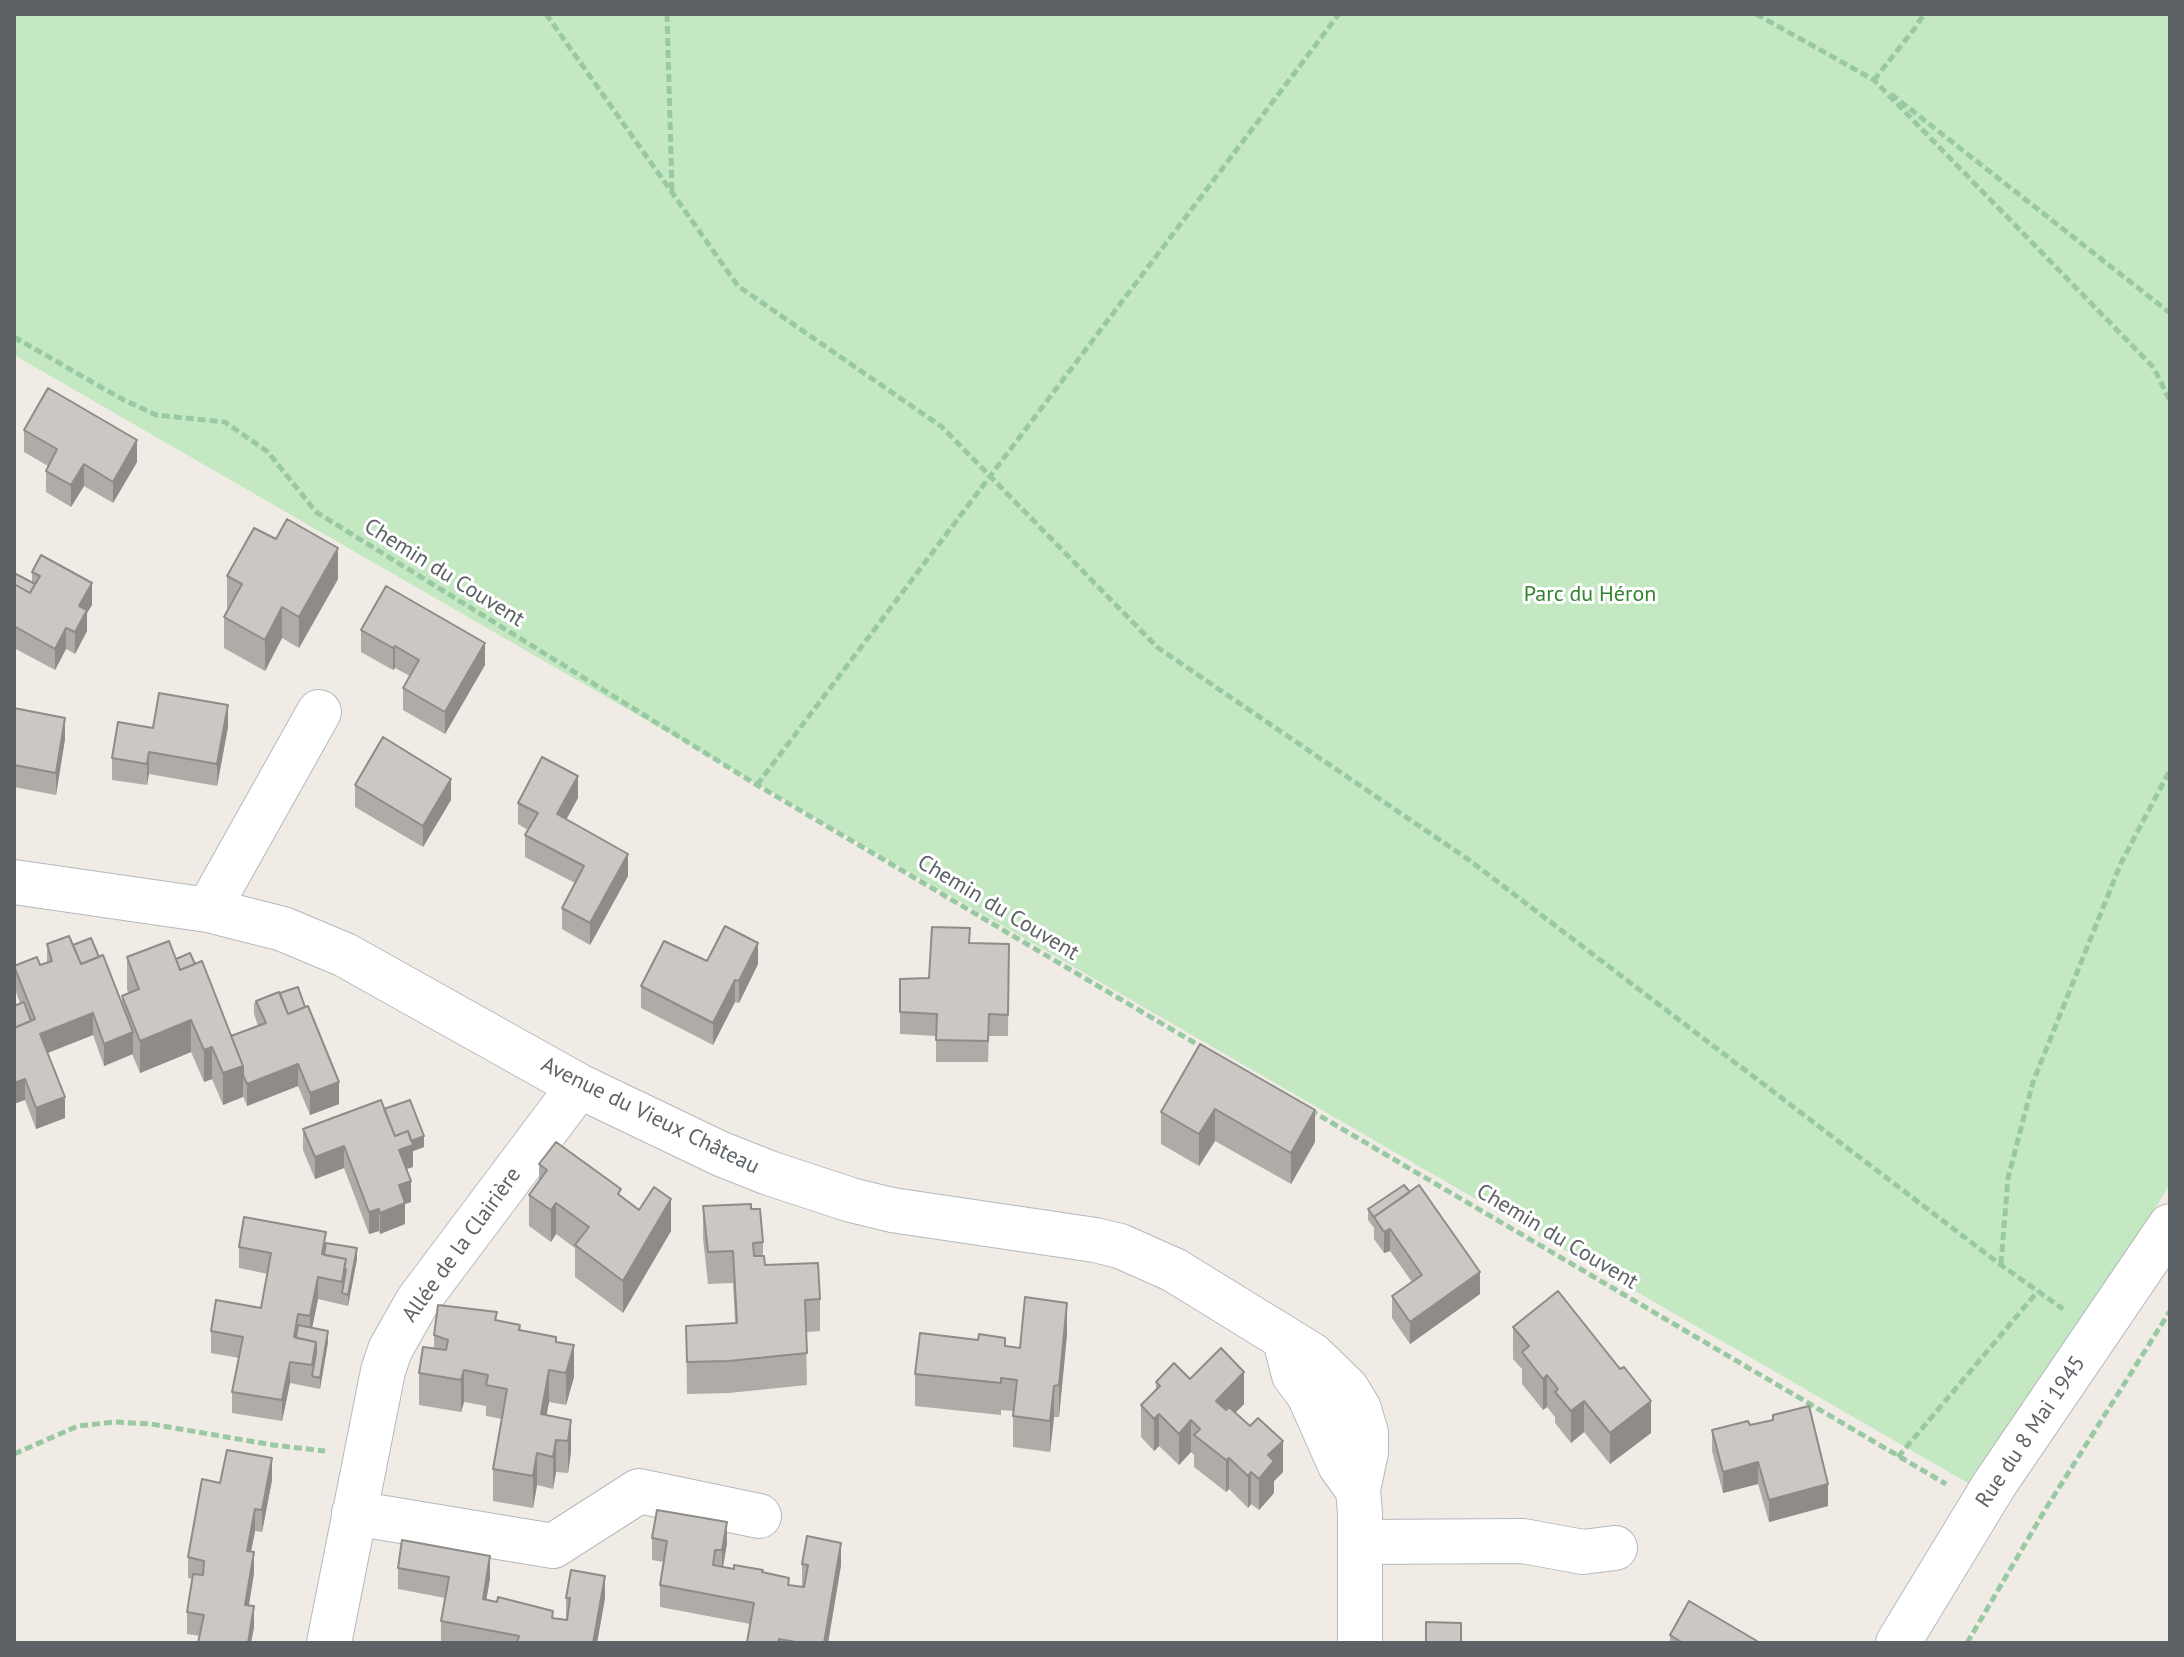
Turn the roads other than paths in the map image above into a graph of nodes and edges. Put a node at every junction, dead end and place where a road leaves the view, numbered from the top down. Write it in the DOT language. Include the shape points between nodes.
graph roads {
  1 [pos="319,712"];
  2 [pos="14,882"];
  3 [pos="208,910"];
  4 [pos="579,1086"];
  5 [pos="2170,1226"];
  6 [pos="2170,1271"];
  7 [pos="354,1513"];
  8 [pos="759,1516"];
  9 [pos="1360,1542"];
  10 [pos="1615,1548"];
  11 [pos="329,1643"];
  12 [pos="1360,1643"];
  13 [pos="1898,1643"];
  14 [pos="1931,1643"];
  1 -- 3 [label="street"];
  2 -- 3 [label="street, Avenue du Vieux Château"];
  3 -- 4 [label="street, Avenue du Vieux Château" via="283,929 345,955"];
  4 -- 7 [label="street, Allée de la Clairière" via="402,1326 383,1371"];
  4 -- 9 [label="street, Avenue du Vieux Château" via="721,1154 851,1200 1120,1246 1174,1270 1285,1340 1294,1375 1358,1490"];
  5 -- 13 [label="street, Rue du 8 Mai 1945" via="1981,1505"];
  6 -- 14 [label="street, Rue du 8 Mai 1945"];
  7 -- 8 [label="street" via="553,1546 639,1491"];
  7 -- 11 [label="street, Allée de la Clairière"];
  9 -- 10 [label="street" via="1523,1541 1583,1552"];
  9 -- 12 [label="street, Avenue du Vieux Château"];
}
